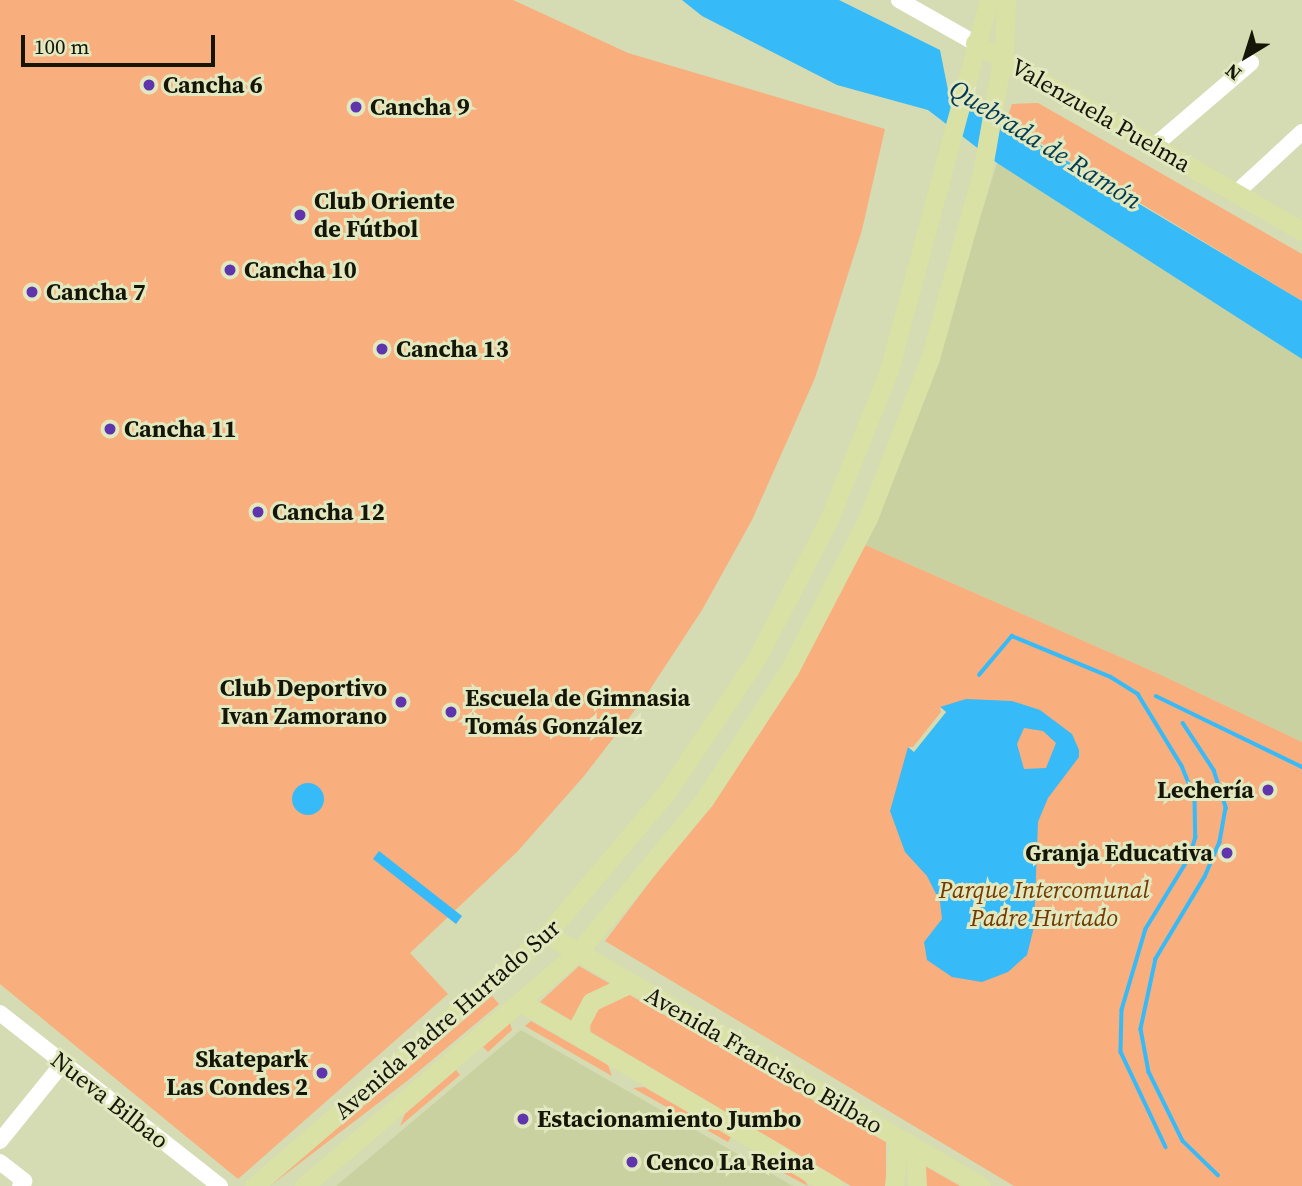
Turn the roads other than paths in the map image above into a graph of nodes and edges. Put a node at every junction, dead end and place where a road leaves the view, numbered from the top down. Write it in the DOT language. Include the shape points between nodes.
graph roads {
  1 [pos="899,0"];
  2 [pos="989,0"];
  3 [pos="1006,0"];
  4 [pos="975,43"];
  5 [pos="1002,59"];
  6 [pos="1251,63"];
  7 [pos="1302,132"];
  8 [pos="1154,146"];
  9 [pos="1236,192"];
  10 [pos="1302,230"];
  11 [pos="547,934"];
  12 [pos="579,951"];
  13 [pos="526,956"];
  14 [pos="631,983"];
  15 [pos="522,1003"];
  16 [pos="0,1013"];
  17 [pos="581,1038"];
  18 [pos="62,1063"];
  19 [pos="0,1141"];
  20 [pos="907,1143"];
  21 [pos="0,1162"];
  22 [pos="210,1183"];
  23 [pos="20,1186"];
  24 [pos="254,1186"];
  25 [pos="304,1186"];
  26 [pos="833,1186"];
  27 [pos="894,1186"];
  28 [pos="917,1186"];
  29 [pos="981,1186"];
  1 -- 4 [label="street, Valenzuela Puelma"];
  2 -- 4 [label="main road, Avenida Padre Hurtado Sur"];
  3 -- 5 [label="main road, Avenida Padre Hurtado Sur"];
  4 -- 5 [label="main road, Valenzuela Puelma"];
  4 -- 11 [label="main road, Avenida Padre Hurtado Sur" via="890,370 852,469 807,565 757,658 698,748 634,835"];
  5 -- 8 [label="main road, Valenzuela Puelma"];
  5 -- 12 [label="main road, Avenida Padre Hurtado Sur" via="982,173 947,304 911,412 868,518 817,621 759,719 704,800"];
  6 -- 8 [label="street"];
  7 -- 9 [label="street"];
  8 -- 9 [label="main road, Valenzuela Puelma"];
  9 -- 10 [label="main road, Valenzuela Puelma"];
  11 -- 12 [label="main road, Avenida Francisco Bilbao"];
  11 -- 13 [label="main road, Avenida Padre Hurtado Sur"];
  12 -- 14 [label="main road, Avenida Francisco Bilbao"];
  12 -- 15 [label="main road, Avenida Padre Hurtado Sur"];
  13 -- 15 [label="main road"];
  13 -- 24 [label="main road, Avenida Padre Hurtado Sur"];
  14 -- 17 [label="main road" via="606,991 591,1002 580,1023"];
  14 -- 20 [label="main road, Avenida Francisco Bilbao"];
  15 -- 17 [label="main road"];
  15 -- 25 [label="main road, Avenida Padre Hurtado Sur"];
  16 -- 18 [label="street, Nueva Bilbao"];
  17 -- 26 [label="main road"];
  18 -- 19 [label="street"];
  18 -- 22 [label="street, Nueva Bilbao"];
  20 -- 27 [label="main road"];
  20 -- 28 [label="main road"];
  20 -- 29 [label="main road, Avenida Francisco Bilbao"];
  21 -- 23 [label="street" via="24,1181"];
}
